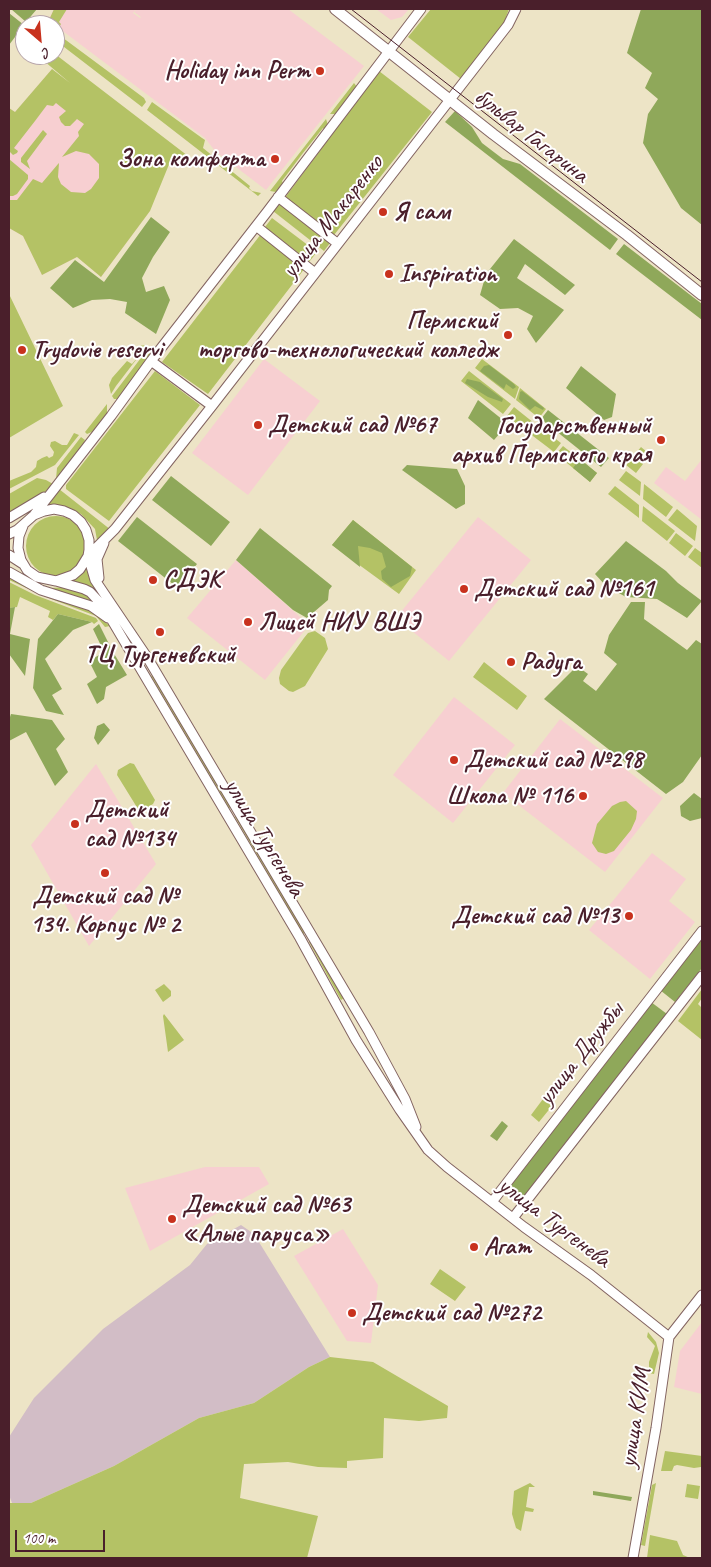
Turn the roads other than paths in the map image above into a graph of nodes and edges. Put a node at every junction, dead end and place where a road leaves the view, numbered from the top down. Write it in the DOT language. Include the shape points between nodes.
graph roads {
  1 [pos="335,9"];
  2 [pos="421,9"];
  3 [pos="516,9"];
  4 [pos="389,51"];
  5 [pos="450,100"];
  6 [pos="278,198"];
  7 [pos="256,226"];
  8 [pos="337,244"];
  9 [pos="315,273"];
  10 [pos="702,296"];
  11 [pos="151,361"];
  12 [pos="212,406"];
  13 [pos="54,488"];
  14 [pos="34,515"];
  15 [pos="9,518"];
  16 [pos="24,525"];
  17 [pos="115,529"];
  18 [pos="9,534"];
  19 [pos="9,555"];
  20 [pos="88,556"];
  21 [pos="24,565"];
  22 [pos="9,572"];
  23 [pos="56,581"];
  24 [pos="106,595"];
  25 [pos="112,622"];
  26 [pos="153,666"];
  27 [pos="143,672"];
  28 [pos="239,810"];
  29 [pos="228,816"];
  30 [pos="702,931"];
  31 [pos="312,934"];
  32 [pos="301,940"];
  33 [pos="702,976"];
  34 [pos="350,999"];
  35 [pos="336,1006"];
  36 [pos="404,1108"];
  37 [pos="492,1202"];
  38 [pos="513,1218"];
  39 [pos="702,1295"];
  40 [pos="669,1337"];
  41 [pos="633,1558"];
  1 -- 4 [label="main road, бульвар Гагарина"];
  2 -- 4 [label="main road"];
  3 -- 5 [label="main road, улица Макаренко" via="508,25"];
  4 -- 5 [label="main road, бульвар Гагарина"];
  4 -- 6 [label="main road"];
  5 -- 8 [label="main road, улица Макаренко"];
  5 -- 10 [label="main road, бульвар Гагарина"];
  6 -- 7 [label="main road"];
  6 -- 8 [label="main road"];
  7 -- 9 [label="main road"];
  7 -- 11 [label="main road"];
  8 -- 9 [label="main road, улица Макаренко"];
  9 -- 12 [label="main road, улица Макаренко"];
  11 -- 12 [label="main road"];
  11 -- 13 [label="main road"];
  12 -- 17 [label="main road, улица Макаренко"];
  13 -- 14 [label="main road"];
  13 -- 15 [label="main road"];
  14 -- 16 [label="main road"];
  14 -- 20 [label="main road" via="54,509 73,515 86,530"];
  16 -- 18 [label="main road"];
  16 -- 21 [label="main road" via="18,548"];
  17 -- 20 [label="main road, улица Макаренко"];
  17 -- 24 [label="main road" via="101,546 97,559 99,578"];
  19 -- 21 [label="main road"];
  20 -- 23 [label="main road" via="73,575"];
  20 -- 24 [label="main road, улица Тургенева" via="95,580"];
  21 -- 23 [label="main road" via="37,577"];
  22 -- 25 [label="main road" via="41,590 91,606"];
  23 -- 25 [label="main road, улица Тургенева" via="90,592"];
  24 -- 26 [label="main road, улица Тургенева"];
  25 -- 27 [label="main road, улица Тургенева"];
  26 -- 27 [label="main road"];
  26 -- 28 [label="main road, улица Тургенева"];
  27 -- 29 [label="main road, улица Тургенева"];
  28 -- 29 [label="main road"];
  28 -- 31 [label="main road, улица Тургенева"];
  29 -- 32 [label="main road, улица Тургенева"];
  30 -- 37 [label="main road, улица Дружбы"];
  31 -- 32 [label="main road"];
  31 -- 34 [label="main road, улица Тургенева"];
  32 -- 35 [label="main road, улица Тургенева"];
  33 -- 38 [label="main road, улица Дружбы"];
  34 -- 35 [label="main road"];
  34 -- 36 [label="main road, улица Тургенева"];
  35 -- 36 [label="main road, улица Тургенева"];
  36 -- 37 [label="main road, улица Тургенева" via="428,1150"];
  37 -- 38 [label="main road, улица Тургенева"];
  38 -- 40 [label="main road, улица Тургенева"];
  39 -- 40 [label="main road, улица КИМ"];
  40 -- 41 [label="main road, улица КИМ"];
}
